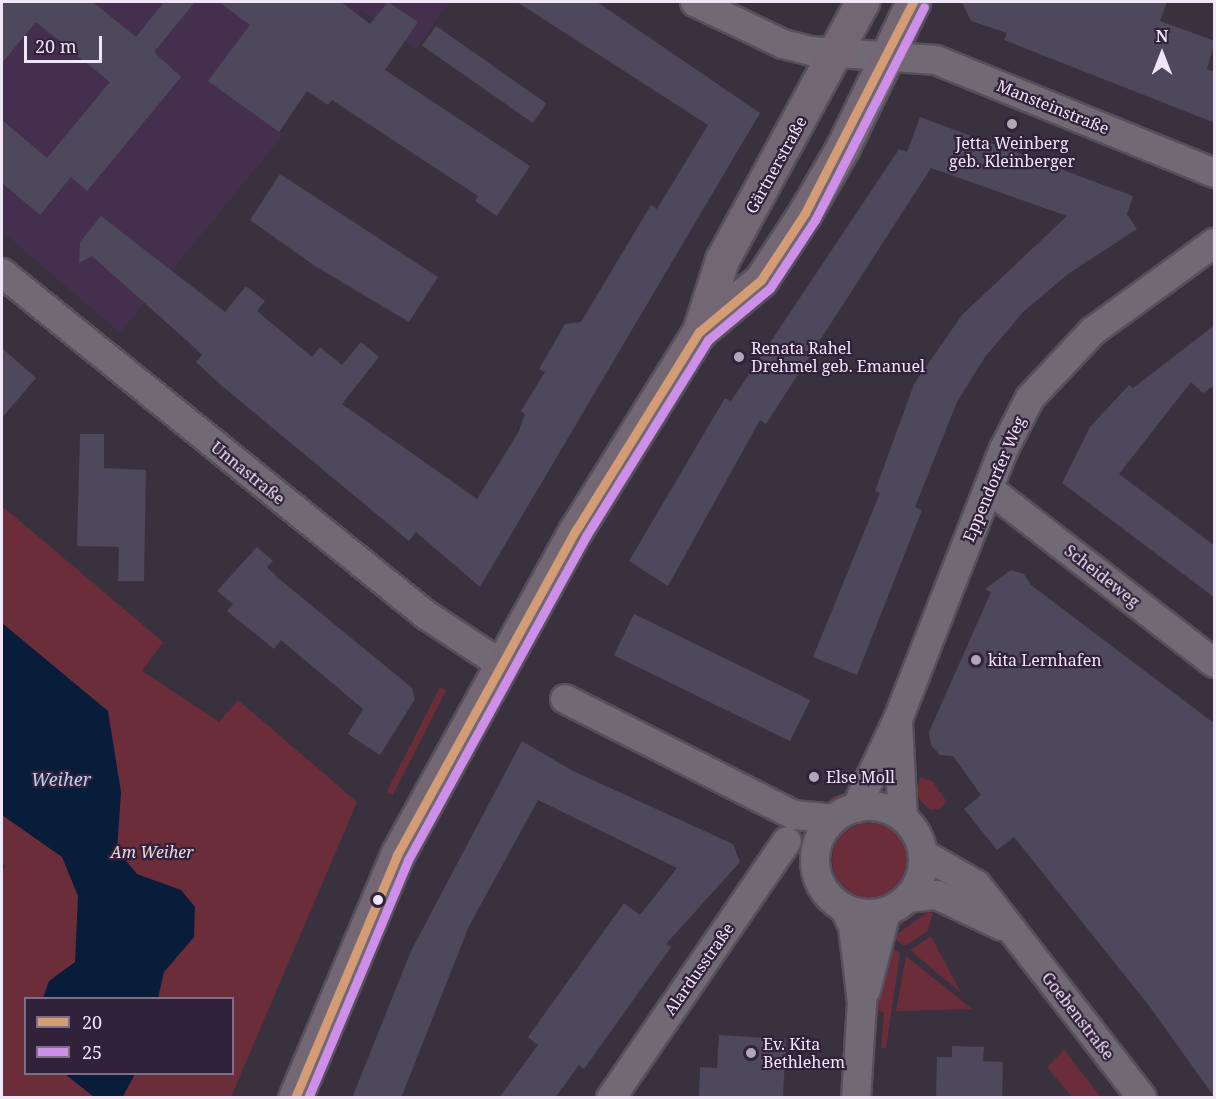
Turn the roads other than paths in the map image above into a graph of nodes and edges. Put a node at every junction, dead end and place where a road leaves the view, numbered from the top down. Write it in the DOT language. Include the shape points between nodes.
graph roads {
  1 [pos="695,2"];
  2 [pos="862,2"];
  3 [pos="914,2"];
  4 [pos="838,52"];
  5 [pos="889,53"];
  6 [pos="1215,173"];
  7 [pos="1215,243"];
  8 [pos="2,273"];
  9 [pos="699,332"];
  10 [pos="989,489"];
  11 [pos="1215,663"];
  12 [pos="501,664"];
  13 [pos="565,699"];
  14 [pos="898,719"];
  15 [pos="764,801"];
  16 [pos="845,813"];
  17 [pos="903,818"];
  18 [pos="787,841"];
  19 [pos="923,854"];
  20 [pos="816,869"];
  21 [pos="897,905"];
  22 [pos="845,909"];
  23 [pos="1014,934"];
  24 [pos="862,1003"];
  25 [pos="295,1098"];
  26 [pos="611,1098"];
  27 [pos="855,1098"];
  28 [pos="1142,1098"];
  1 -- 4 [label="street, Mansteinstraße" via="783,44"];
  2 -- 4 [label="main road, Gärtnerstraße"];
  3 -- 5 [label="main road, Gärtnerstraße"];
  4 -- 5 [label="street, Mansteinstraße"];
  4 -- 9 [label="main road, Gärtnerstraße" via="722,260"];
  5 -- 6 [label="street, Mansteinstraße" via="936,60"];
  5 -- 9 [label="main road, Gärtnerstraße" via="829,173 761,280"];
  7 -- 10 [label="street, Eppendorfer Weg" via="1063,358 1017,421"];
  8 -- 12 [label="street, Unnastraße" via="426,615"];
  9 -- 12 [label="main road, Gärtnerstraße"];
  10 -- 11 [label="street, Scheideweg"];
  10 -- 14 [label="street, Eppendorfer Weg"];
  12 -- 25 [label="main road, Gärtnerstraße" via="397,855"];
  13 -- 15 [label="street"];
  14 -- 16 [label="street, Eppendorfer Weg"];
  14 -- 17 [label="street, Eppendorfer Weg"];
  15 -- 16 [label="street" via="804,819"];
  15 -- 18 [label="street"];
  16 -- 17 [label="street" via="881,807"];
  16 -- 20 [label="street, Eppendorfer Weg" via="817,845"];
  17 -- 19 [label="street" via="916,832"];
  18 -- 20 [label="street"];
  18 -- 26 [label="street, Alardusstraße"];
  19 -- 21 [label="street" via="920,879"];
  19 -- 23 [label="street, Goebenstraße" via="977,885"];
  20 -- 22 [label="street" via="825,892"];
  21 -- 22 [label="street"];
  21 -- 23 [label="street, Goebenstraße" via="932,894 959,902"];
  21 -- 24 [label="street"];
  22 -- 24 [label="street" via="853,926"];
  23 -- 28 [label="street, Goebenstraße"];
  24 -- 27 [label="street"];
}
